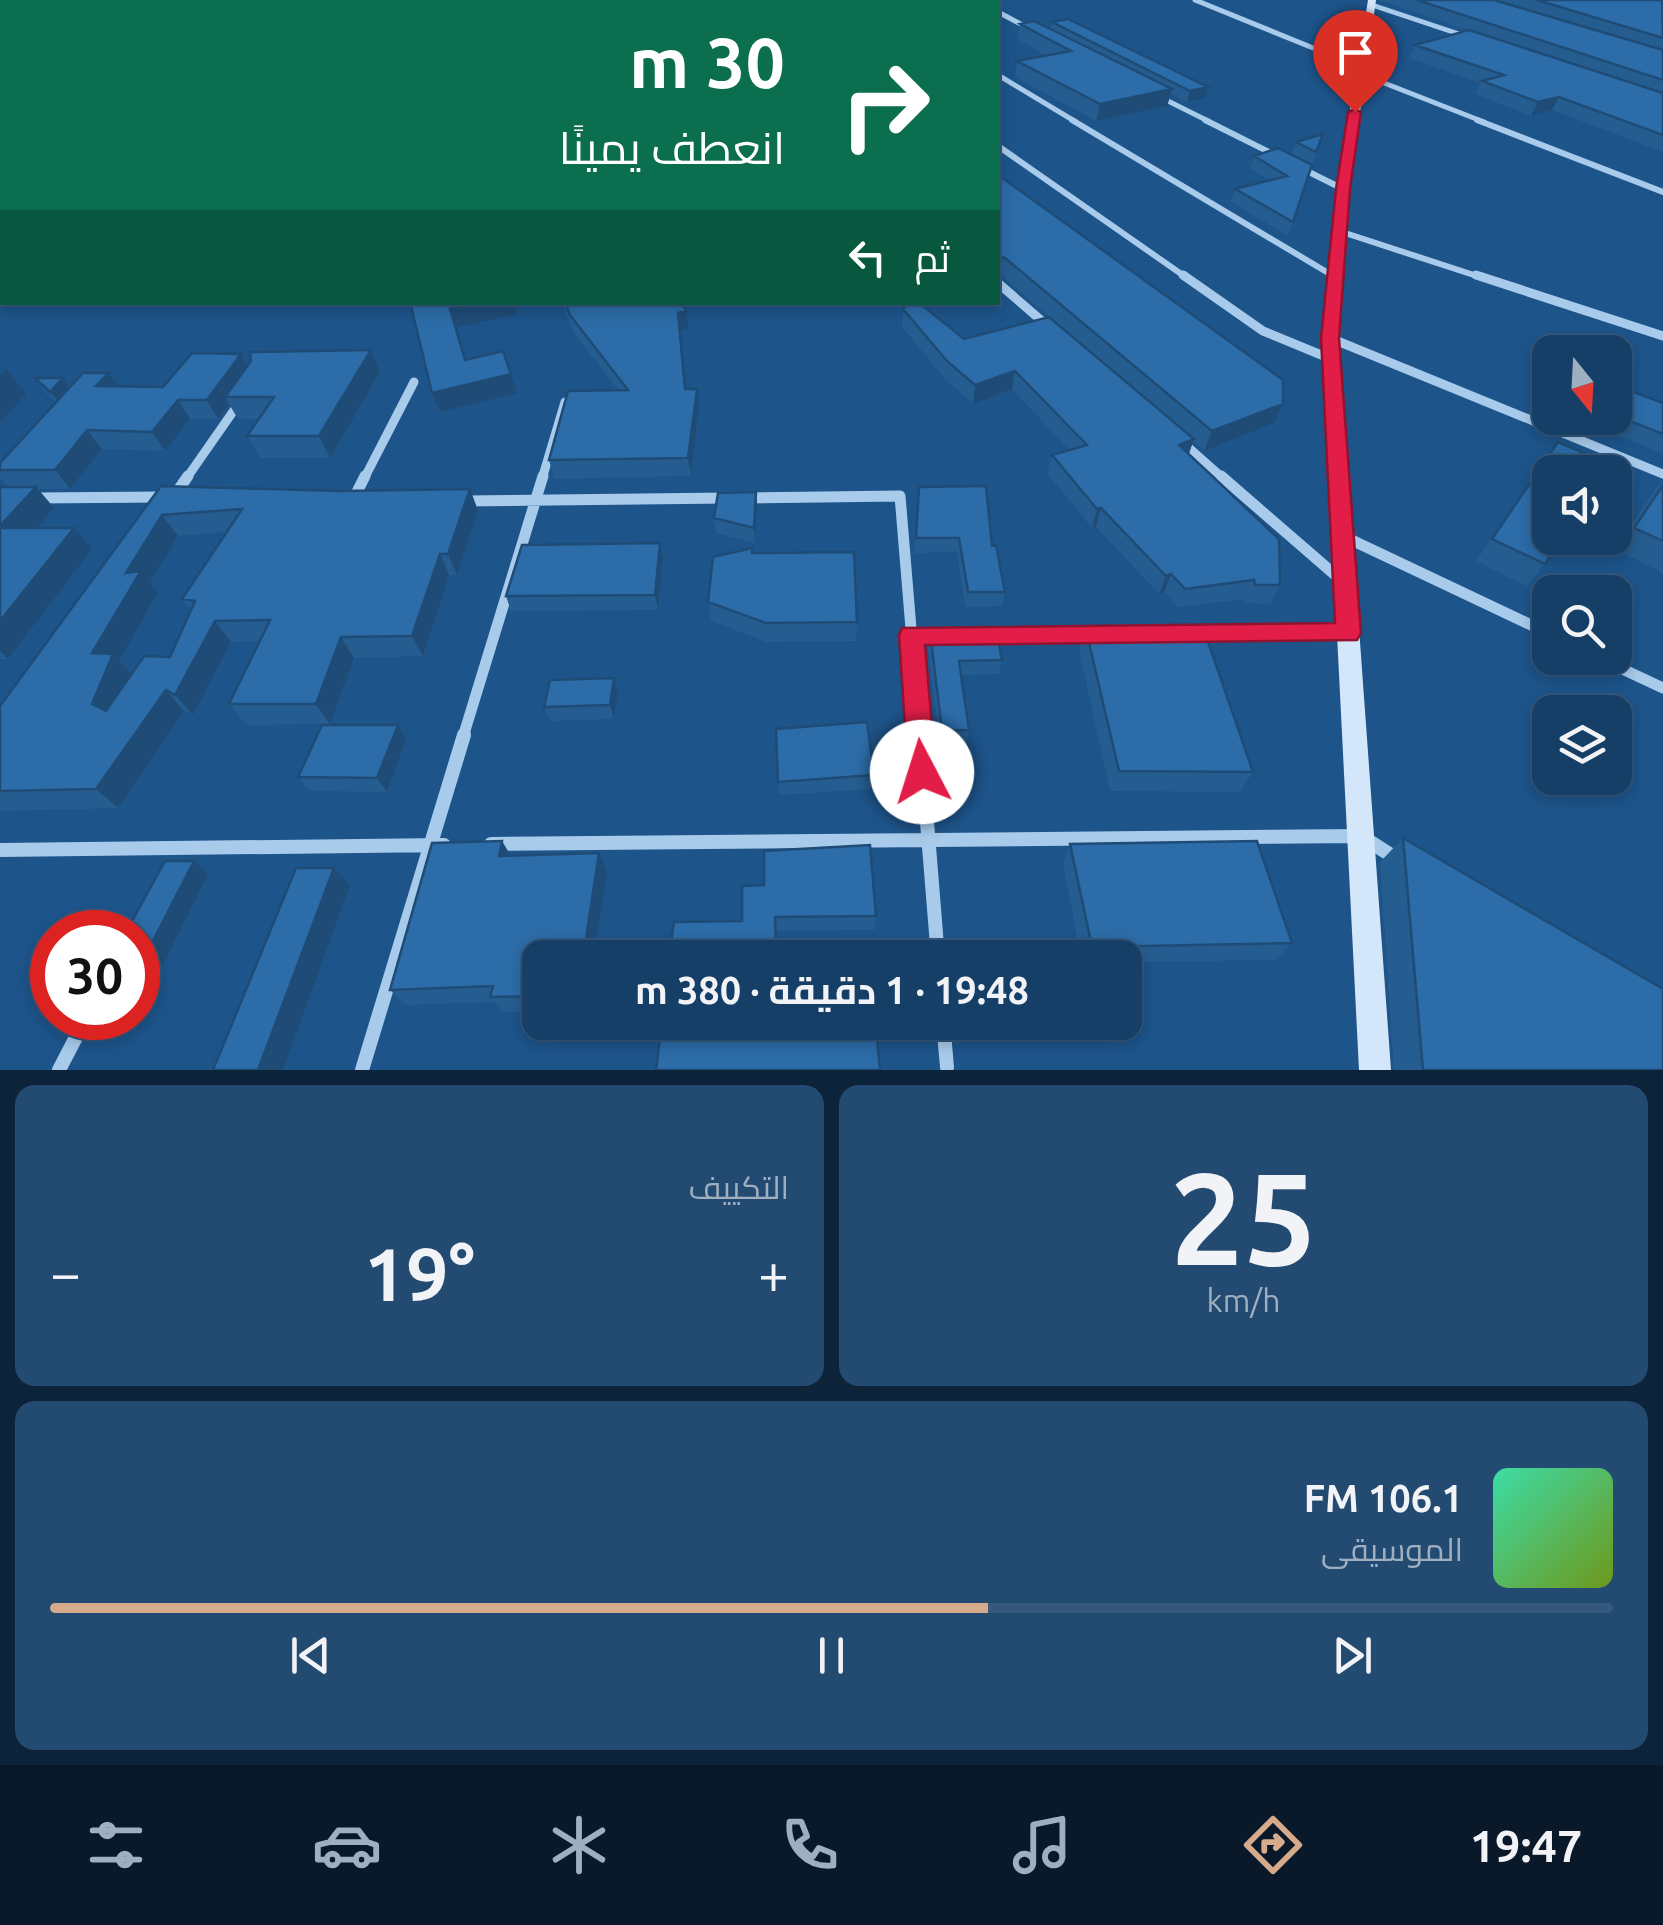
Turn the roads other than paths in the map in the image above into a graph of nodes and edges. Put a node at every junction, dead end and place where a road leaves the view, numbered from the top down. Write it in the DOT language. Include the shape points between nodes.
graph roads {
  1 [pos="1195,0"];
  2 [pos="1372,2"];
  3 [pos="1000,13"];
  4 [pos="1039,34"];
  5 [pos="1481,42"];
  6 [pos="1362,67"];
  7 [pos="1000,76"];
  8 [pos="1146,89"];
  9 [pos="1000,147"];
  10 [pos="1279,157"];
  11 [pos="1295,165"];
  12 [pos="1343,189"];
  13 [pos="1663,192"];
  14 [pos="1339,231"];
  15 [pos="1335,277"];
  16 [pos="1000,285"];
  17 [pos="1058,335"];
  18 [pos="1663,336"];
  19 [pos="1330,348"];
  20 [pos="414,382"];
  21 [pos="245,394"];
  22 [pos="597,394"];
  23 [pos="1164,426"];
  24 [pos="1663,474"];
  25 [pos="19,498"];
  26 [pos="172,498"];
  27 [pos="192,498"];
  28 [pos="535,500"];
  29 [pos="332,502"];
  30 [pos="370,502"];
  31 [pos="443,502"];
  32 [pos="352,503"];
  33 [pos="161,514"];
  34 [pos="1342,535"];
  35 [pos="1345,584"];
  36 [pos="1532,625"];
  37 [pos="1348,633"];
  38 [pos="1110,634"];
  39 [pos="1189,634"];
  40 [pos="911,635"];
  41 [pos="931,635"];
  42 [pos="971,635"];
  43 [pos="1632,673"];
  44 [pos="1663,688"];
  45 [pos="1361,836"];
  46 [pos="928,840"];
  47 [pos="430,845"];
  48 [pos="174,848"];
  49 [pos="0,850"];
  50 [pos="165,865"];
  51 [pos="1411,867"];
  52 [pos="936,940"];
  53 [pos="74,1040"];
  54 [pos="945,1040"];
  55 [pos="947,1067"];
  56 [pos="58,1070"];
  57 [pos="362,1070"];
  58 [pos="1376,1070"];
  1 -- 6 [label="street"];
  2 -- 5 [label="street"];
  2 -- 6 [label="main road"];
  3 -- 4 [label="street"];
  6 -- 12 [label="main road"];
  6 -- 13 [label="street"];
  7 -- 15 [label="street"];
  8 -- 10 [label="street"];
  9 -- 19 [label="street" via="1263,332"];
  11 -- 12 [label="street"];
  12 -- 14 [label="main road"];
  14 -- 15 [label="main road"];
  14 -- 18 [label="street"];
  15 -- 19 [label="main road"];
  16 -- 17 [label="street"];
  19 -- 24 [label="street"];
  19 -- 34 [label="main road"];
  20 -- 32 [label="street"];
  21 -- 26 [label="street"];
  22 -- 28 [label="street" via="565,402"];
  23 -- 35 [label="street"];
  25 -- 26 [label="street"];
  26 -- 27 [label="street"];
  26 -- 33 [label="street"];
  28 -- 31 [label="street"];
  28 -- 40 [label="street" via="900,496"];
  28 -- 47 [label="street"];
  29 -- 32 [label="street"];
  30 -- 32 [label="street"];
  34 -- 35 [label="main road"];
  34 -- 36 [label="street"];
  35 -- 37 [label="main road"];
  37 -- 39 [label="street"];
  37 -- 45 [label="main road"];
  38 -- 42 [label="street"];
  40 -- 41 [label="street"];
  40 -- 46 [label="street"];
  43 -- 44 [label="street"];
  45 -- 46 [label="street"];
  45 -- 51 [label="street"];
  45 -- 58 [label="main road"];
  46 -- 47 [label="street"];
  46 -- 52 [label="street"];
  47 -- 48 [label="street"];
  47 -- 57 [label="street"];
  48 -- 49 [label="street"];
  48 -- 50 [label="street"];
  53 -- 56 [label="street"];
  54 -- 55 [label="street"];
}
